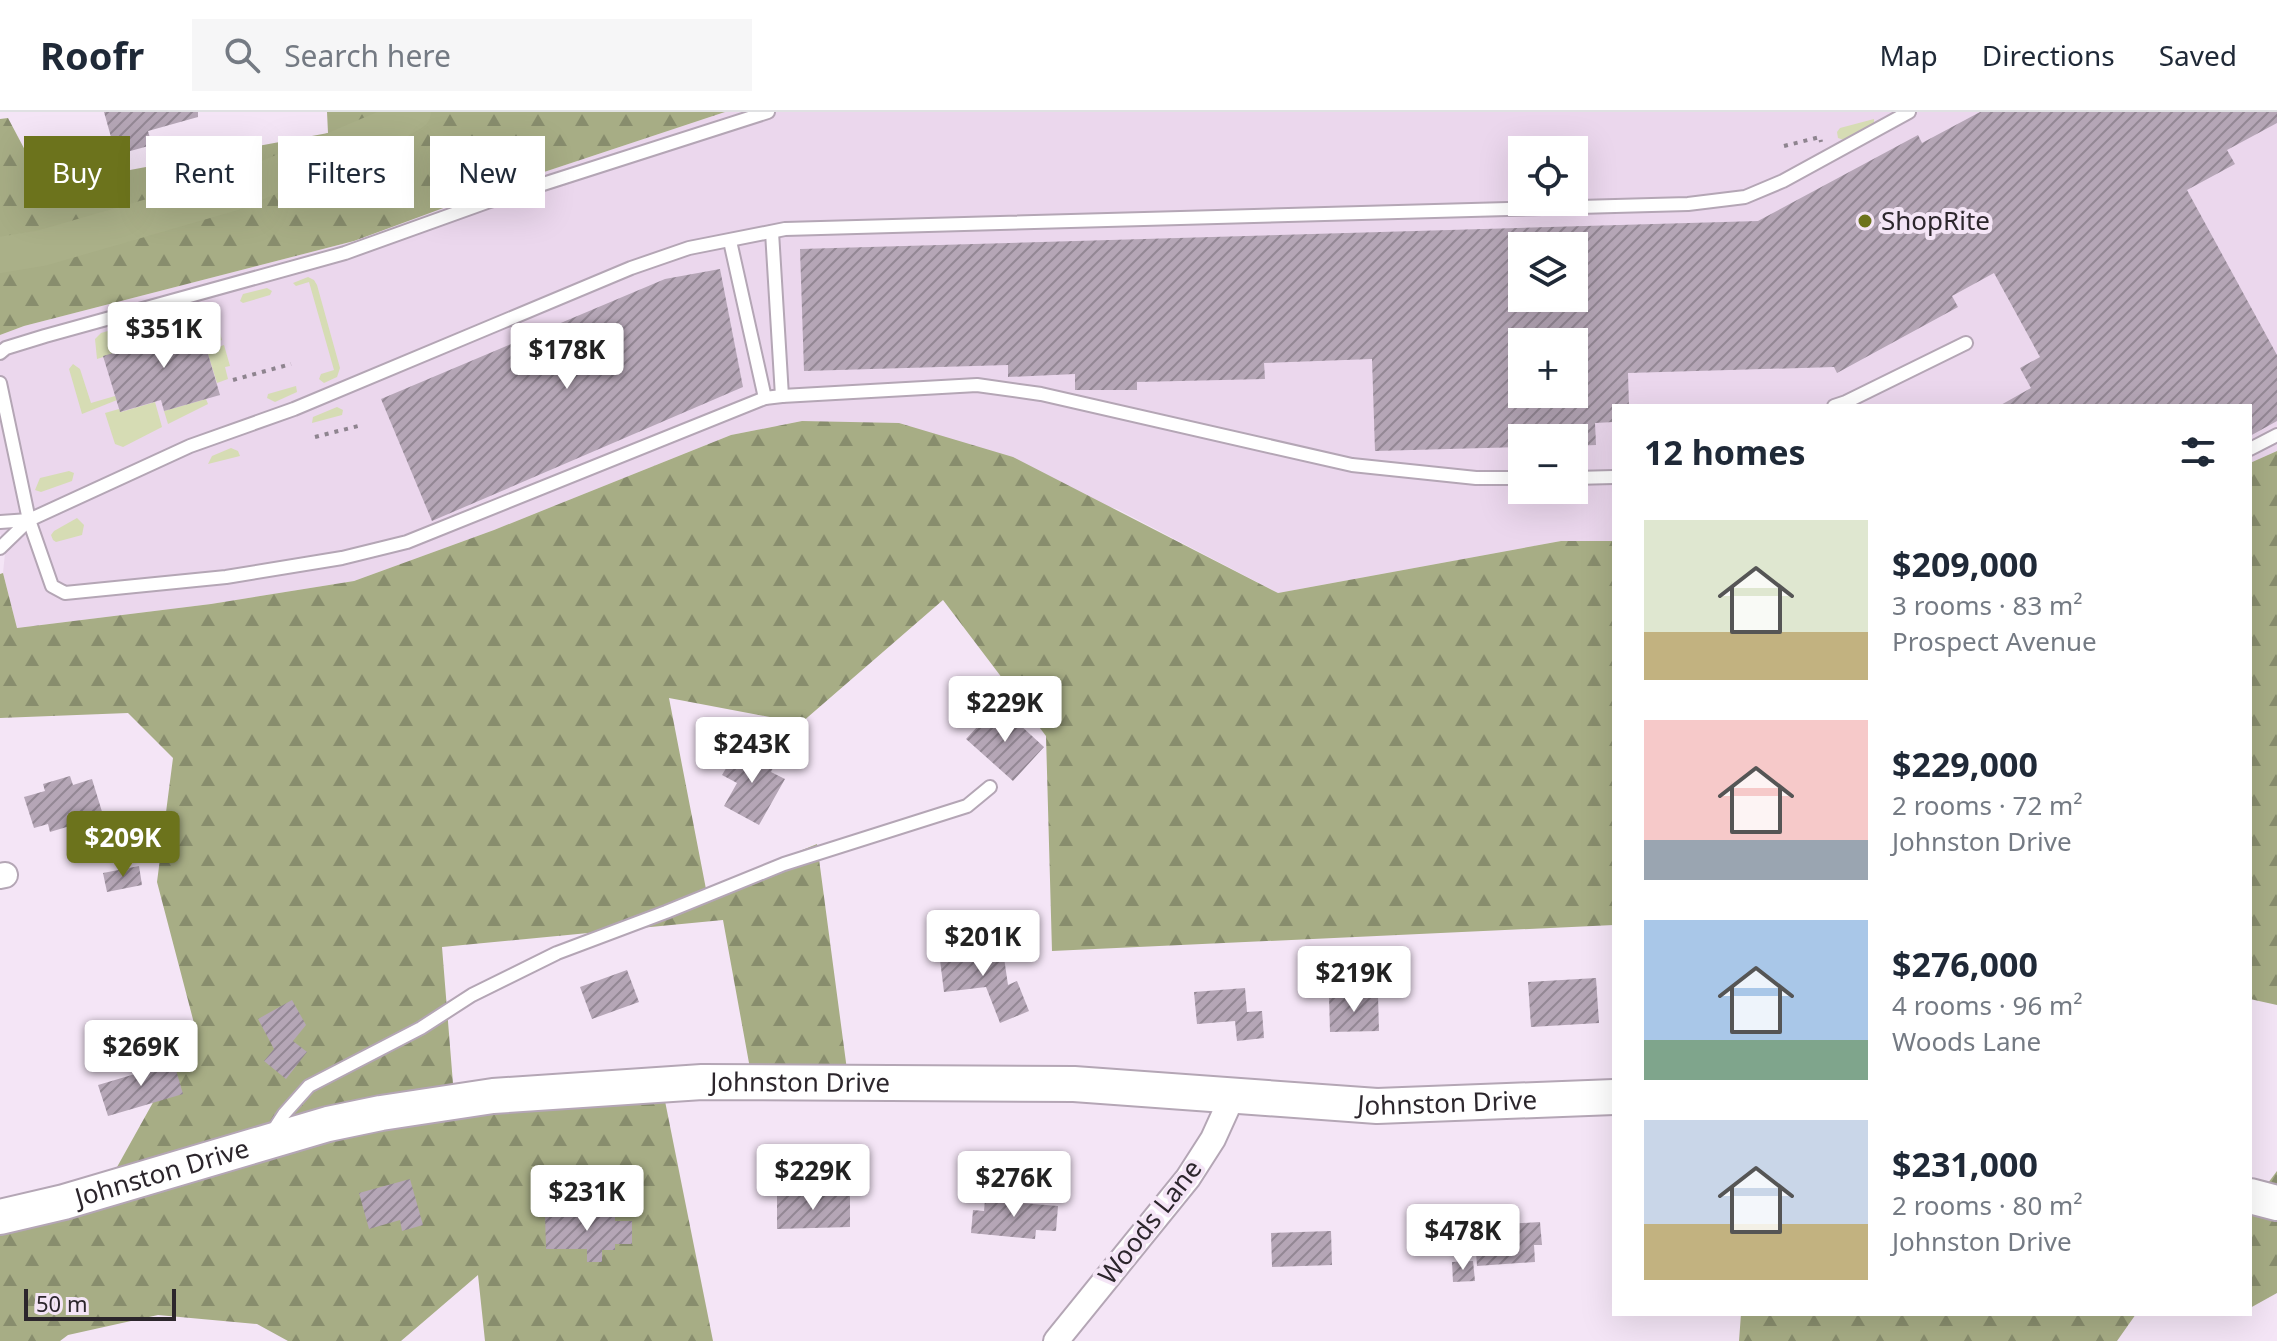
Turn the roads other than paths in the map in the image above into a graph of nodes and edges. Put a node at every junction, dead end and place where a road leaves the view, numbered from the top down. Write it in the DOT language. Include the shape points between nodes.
graph roads {
  1 [pos="768,112"];
  2 [pos="1909,112"];
  3 [pos="772,232"];
  4 [pos="730,241"];
  5 [pos="1966,343"];
  6 [pos="0,353"];
  7 [pos="0,383"];
  8 [pos="782,396"];
  9 [pos="765,398"];
  10 [pos="1840,404"];
  11 [pos="2277,435"];
  12 [pos="2252,448"];
  13 [pos="1612,477"];
  14 [pos="1508,478"];
  15 [pos="1588,478"];
  16 [pos="29,520"];
  17 [pos="0,522"];
  18 [pos="0,548"];
  19 [pos="990,787"];
  20 [pos="1233,1095"];
  21 [pos="1612,1097"];
  22 [pos="266,1143"];
  23 [pos="2252,1197"];
  24 [pos="2277,1203"];
  25 [pos="0,1217"];
  26 [pos="1056,1341"];
  1 -- 6 [label="lane" via="345,253"];
  2 -- 3 [label="lane" via="1758,192 1688,204"];
  3 -- 4 [label="lane"];
  3 -- 8 [label="lane"];
  4 -- 9 [label="lane"];
  4 -- 16 [label="lane" via="689,248 578,289 304,405 190,446"];
  5 -- 10 [label="lane"];
  7 -- 16 [label="lane"];
  8 -- 9 [label="lane"];
  8 -- 14 [label="lane" via="977,385 1041,394 1352,465"];
  9 -- 16 [label="lane" via="407,542 254,573 65,593 48,580"];
  11 -- 12 [label="lane"];
  13 -- 15 [label="lane"];
  16 -- 17 [label="lane"];
  16 -- 18 [label="lane"];
  19 -- 22 [label="lane" via="967,806 784,864 543,960 309,1086"];
  20 -- 21 [label="street, Johnston Drive" via="1377,1106"];
  20 -- 22 [label="street, Johnston Drive" via="1074,1084 702,1082 493,1096 328,1124"];
  20 -- 26 [label="street, Woods Lane" via="1188,1178"];
  22 -- 25 [label="street, Johnston Drive"];
  23 -- 24 [label="street"];
}
